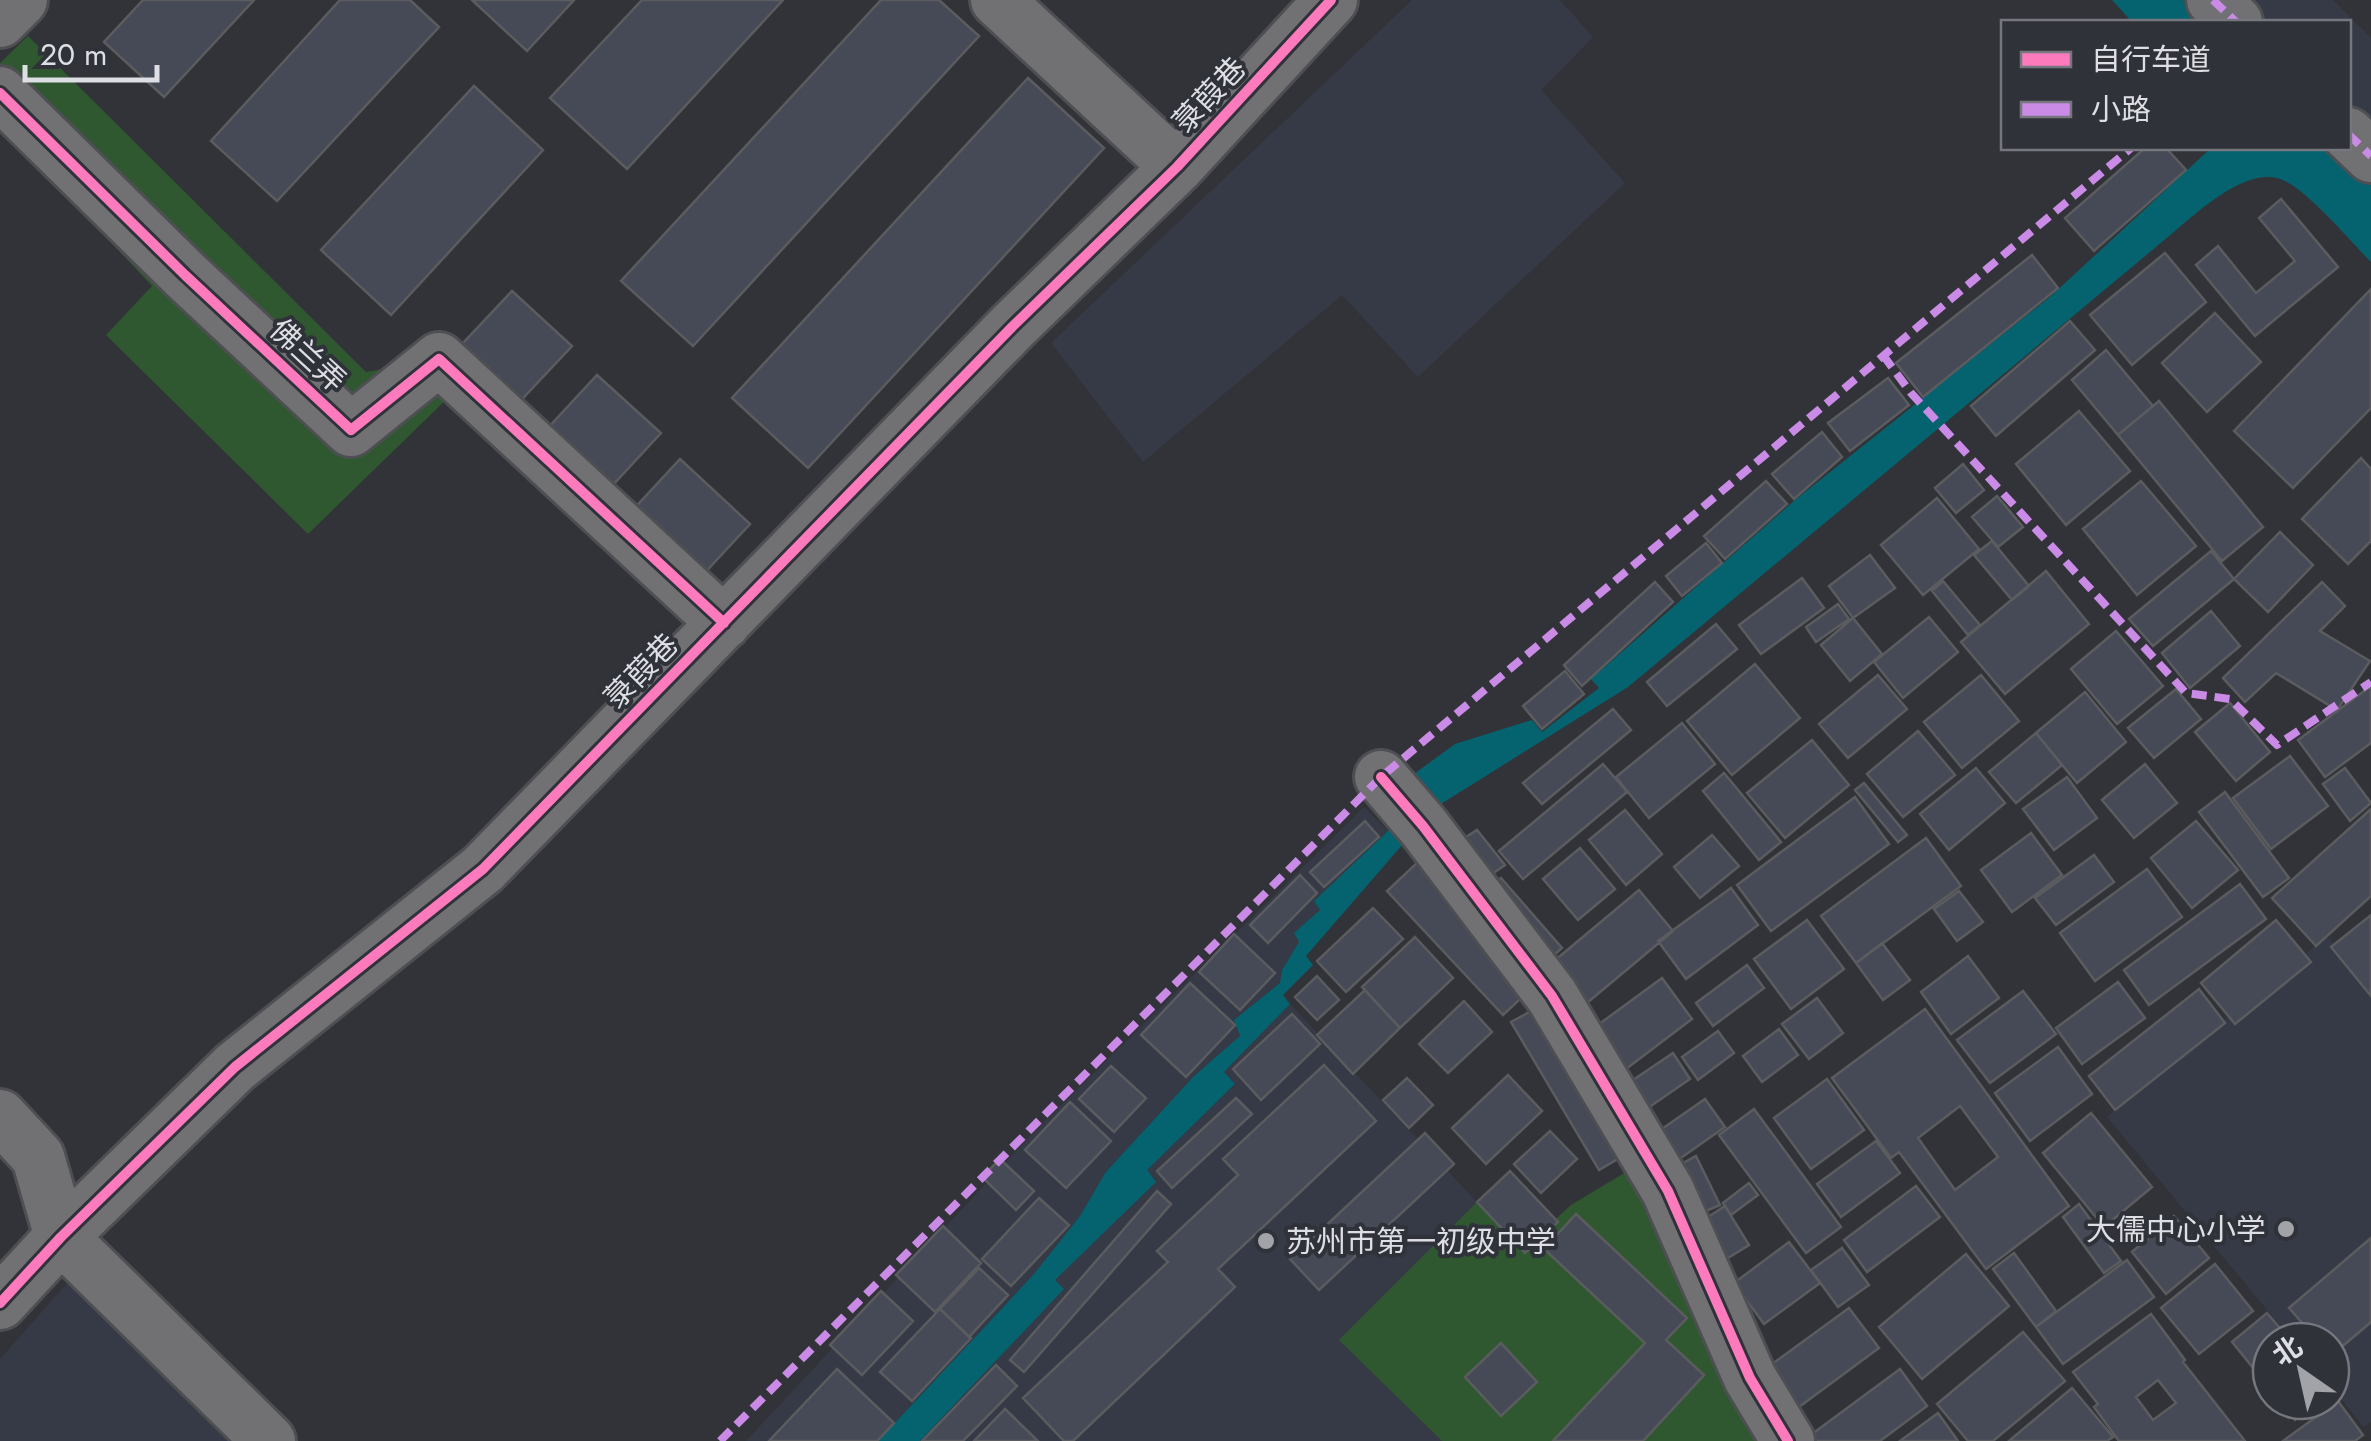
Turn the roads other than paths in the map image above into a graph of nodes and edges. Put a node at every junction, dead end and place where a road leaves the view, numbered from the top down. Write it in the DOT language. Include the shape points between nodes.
graph roads {
  1 [pos="21,0"];
  2 [pos="998,0"];
  3 [pos="1331,0"];
  4 [pos="0,21"];
  5 [pos="0,94"];
  6 [pos="2351,137"];
  7 [pos="2371,156"];
  8 [pos="1178,167"];
  9 [pos="724,623"];
  10 [pos="1398,797"];
  11 [pos="0,1116"];
  12 [pos="61,1237"];
  13 [pos="0,1303"];
  14 [pos="268,1441"];
  15 [pos="1788,1441"];
  1 -- 4 [label="street"];
  2 -- 8 [label="street"];
  3 -- 8 [label="street, 菉葭巷"];
  5 -- 9 [label="street, 佛兰弄" via="351,430 440,359"];
  6 -- 7 [label="street"];
  8 -- 9 [label="street, 菉葭巷"];
  9 -- 12 [label="street, 菉葭巷" via="483,868 234,1067"];
  10 -- 15 [label="street" via="1552,996 1648,1154 1750,1378"];
  11 -- 12 [label="street" via="38,1157"];
  12 -- 13 [label="street, 菉葭巷"];
  12 -- 14 [label="street"];
}
